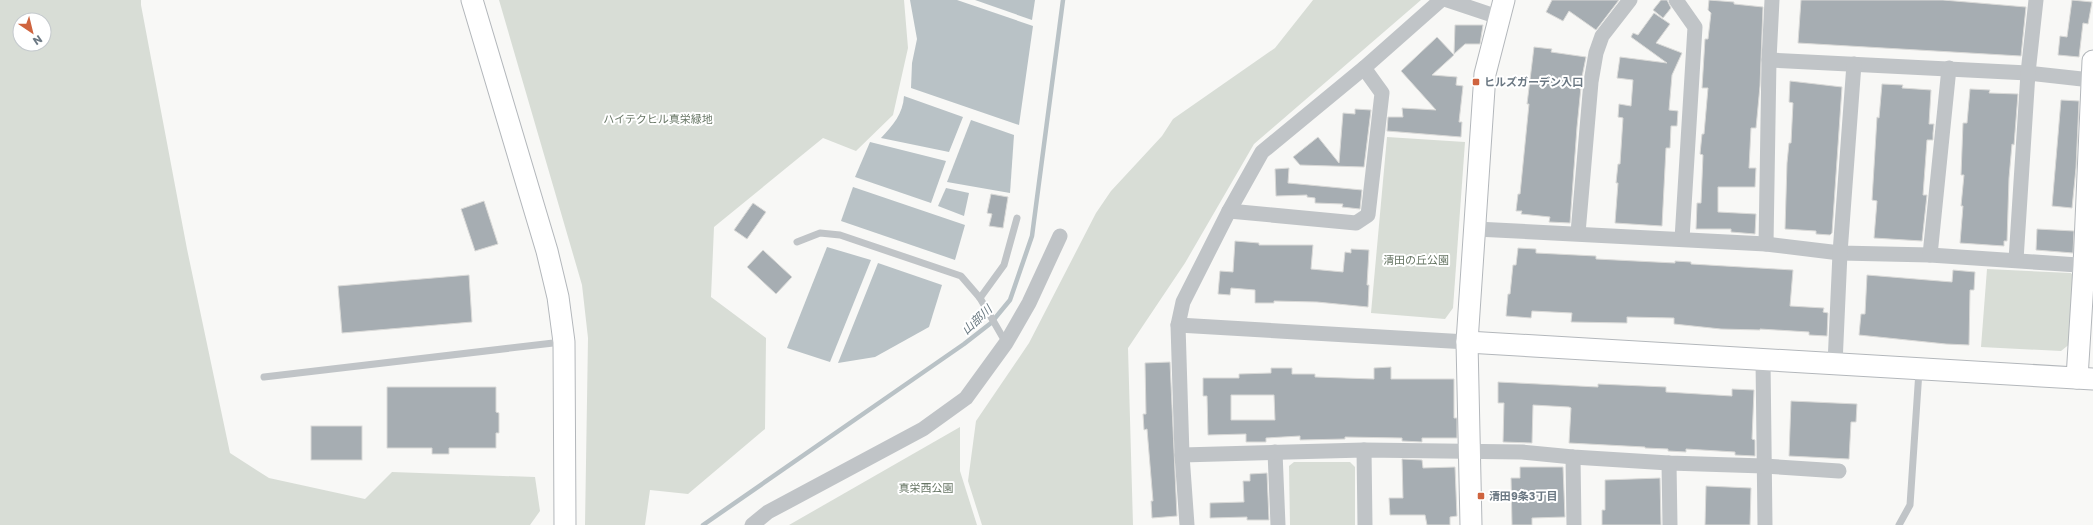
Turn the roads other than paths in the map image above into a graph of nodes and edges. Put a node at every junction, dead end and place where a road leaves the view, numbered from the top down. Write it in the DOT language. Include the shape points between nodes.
graph roads {
  1 [pos="472,0"];
  2 [pos="1441,0"];
  3 [pos="1447,0"];
  4 [pos="1630,0"];
  5 [pos="1676,0"];
  6 [pos="1772,0"];
  7 [pos="2036,0"];
  8 [pos="1501,8"];
  9 [pos="1769,60"];
  10 [pos="1854,64"];
  11 [pos="1364,68"];
  12 [pos="1949,68"];
  13 [pos="2092,71"];
  14 [pos="2028,73"];
  15 [pos="1229,211"];
  16 [pos="1016,218"];
  17 [pos="1476,229"];
  18 [pos="1578,233"];
  19 [pos="1060,236"];
  20 [pos="1682,239"];
  21 [pos="796,242"];
  22 [pos="1766,244"];
  23 [pos="1840,253"];
  24 [pos="1930,255"];
  25 [pos="2016,260"];
  26 [pos="2088,266"];
  27 [pos="981,301"];
  28 [pos="1178,325"];
  29 [pos="1003,339"];
  30 [pos="564,342"];
  31 [pos="1467,342"];
  32 [pos="1763,360"];
  33 [pos="1835,364"];
  34 [pos="1919,369"];
  35 [pos="264,377"];
  36 [pos="2085,379"];
  37 [pos="1364,450"];
  38 [pos="1469,451"];
  39 [pos="1275,452"];
  40 [pos="1182,455"];
  41 [pos="1573,457"];
  42 [pos="1669,463"];
  43 [pos="1764,466"];
  44 [pos="1840,471"];
  45 [pos="565,525"];
  46 [pos="752,525"];
  47 [pos="1188,525"];
  48 [pos="1278,525"];
  49 [pos="1365,525"];
  50 [pos="1471,525"];
  51 [pos="1574,525"];
  52 [pos="1670,525"];
  53 [pos="1765,525"];
  54 [pos="1898,525"];
  1 -- 30 [label="street" via="547,251 558,297"];
  2 -- 11 [label="street"];
  3 -- 8 [label="street"];
  4 -- 18 [label="street" via="1602,36 1596,53 1591,82"];
  5 -- 20 [label="street" via="1695,27"];
  6 -- 9 [label="street"];
  7 -- 14 [label="street"];
  8 -- 17 [label="street" via="1485,74"];
  9 -- 10 [label="street"];
  9 -- 22 [label="street"];
  10 -- 12 [label="street"];
  10 -- 23 [label="street"];
  11 -- 15 [label="street" via="1262,152"];
  11 -- 15 [label="street" via="1382,93 1368,215 1356,223"];
  12 -- 14 [label="street"];
  12 -- 24 [label="street"];
  13 -- 14 [label="street"];
  13 -- 26 [label="street"];
  14 -- 25 [label="street"];
  15 -- 28 [label="street" via="1183,302"];
  16 -- 27 [label="lane" via="1004,265"];
  17 -- 18 [label="street"];
  17 -- 31 [label="street"];
  18 -- 20 [label="street"];
  19 -- 29 [label="street" via="1029,303"];
  20 -- 22 [label="street"];
  21 -- 27 [label="lane" via="820,233 840,235 961,276"];
  22 -- 23 [label="street"];
  23 -- 24 [label="street"];
  23 -- 33 [label="street"];
  24 -- 25 [label="street"];
  25 -- 26 [label="street"];
  26 -- 36 [label="street"];
  27 -- 29 [label="lane"];
  28 -- 31 [label="street"];
  28 -- 40 [label="street"];
  29 -- 46 [label="street" via="966,398 923,428 768,512"];
  30 -- 35 [label="lane"];
  30 -- 45 [label="street"];
  31 -- 32 [label="street"];
  31 -- 38 [label="street"];
  32 -- 33 [label="street"];
  32 -- 43 [label="street"];
  33 -- 34 [label="street"];
  34 -- 36 [label="street"];
  34 -- 54 [label="lane" via="1910,505"];
  37 -- 38 [label="street"];
  37 -- 39 [label="street"];
  37 -- 49 [label="street"];
  38 -- 41 [label="street" via="1522,452"];
  38 -- 50 [label="street"];
  39 -- 40 [label="street"];
  39 -- 48 [label="street"];
  40 -- 47 [label="street"];
  41 -- 42 [label="street"];
  41 -- 51 [label="street"];
  42 -- 43 [label="street"];
  42 -- 52 [label="street"];
  43 -- 44 [label="street"];
  43 -- 53 [label="street"];
}
